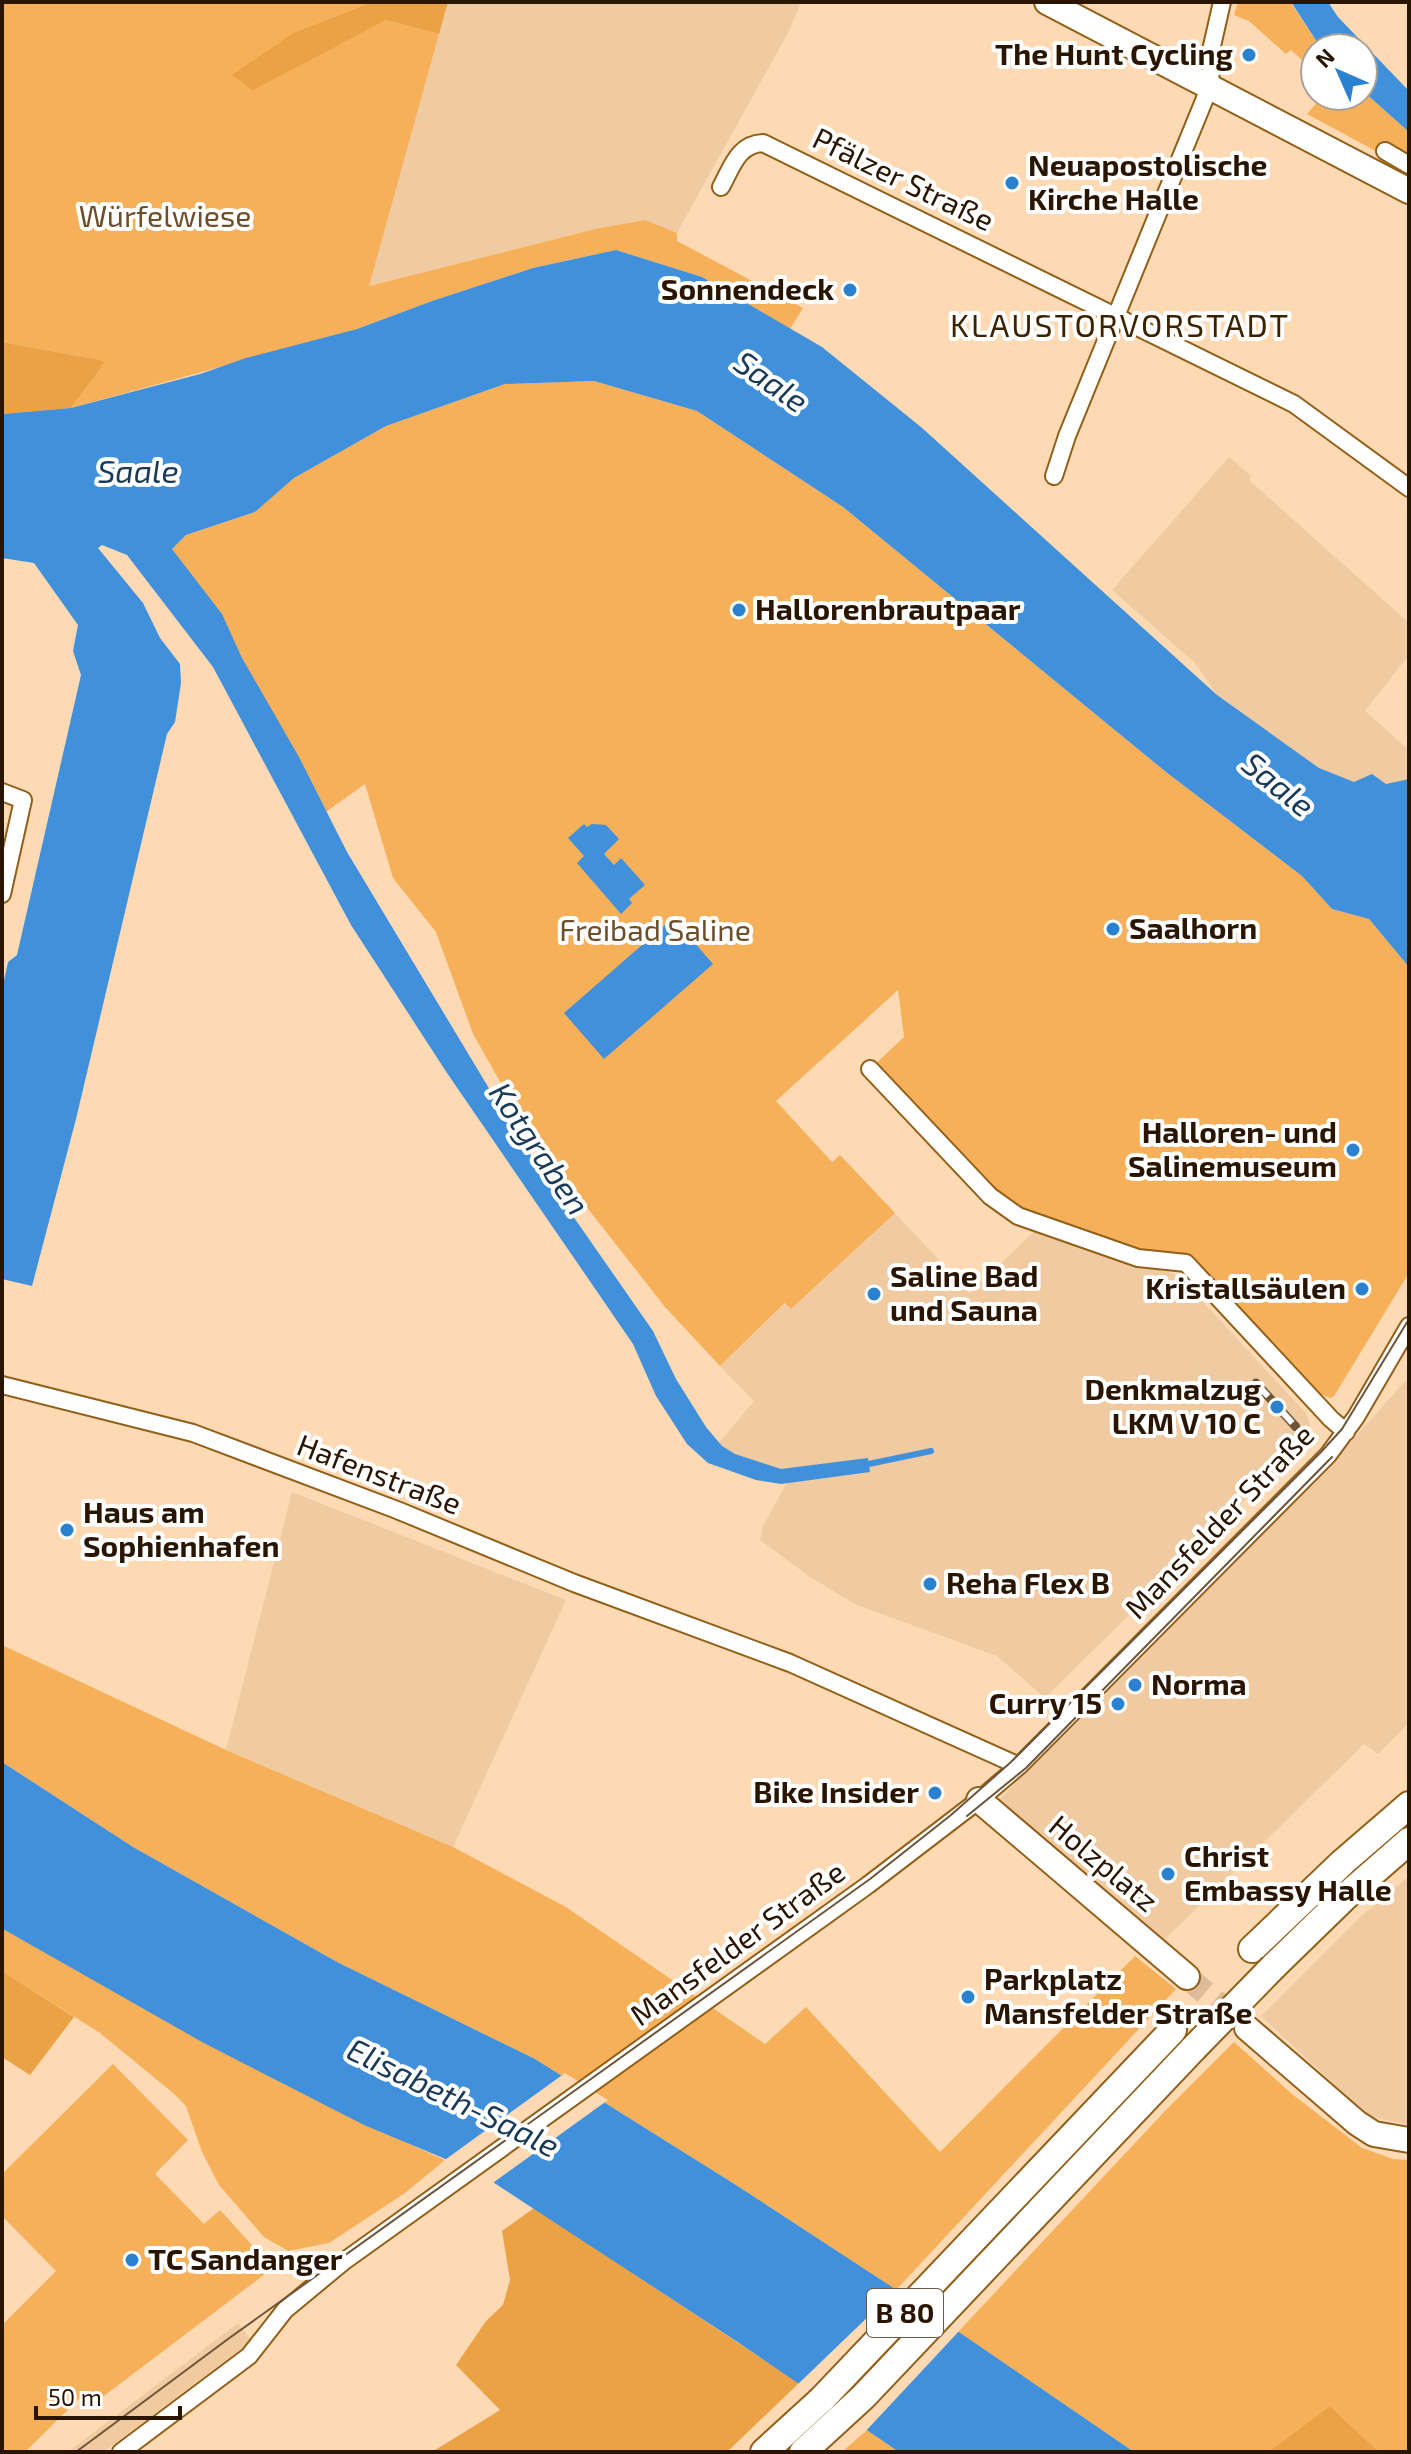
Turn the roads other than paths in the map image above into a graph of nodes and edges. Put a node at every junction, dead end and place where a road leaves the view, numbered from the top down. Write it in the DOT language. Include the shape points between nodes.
graph roads {
  1 [pos="1047,2"];
  2 [pos="1222,2"];
  3 [pos="1210,86"];
  4 [pos="1385,151"];
  5 [pos="1409,165"];
  6 [pos="721,187"];
  7 [pos="1409,191"];
  8 [pos="1117,315"];
  9 [pos="1054,476"];
  10 [pos="1409,488"];
  11 [pos="2,792"];
  12 [pos="2,894"];
  13 [pos="870,1069"];
  14 [pos="1409,1326"];
  15 [pos="2,1385"];
  16 [pos="1346,1432"];
  17 [pos="1019,1766"];
  18 [pos="1409,1795"];
  19 [pos="979,1800"];
  20 [pos="1409,1805"];
  21 [pos="1385,1826"];
  22 [pos="1409,1841"];
  23 [pos="1343,1862"];
  24 [pos="1252,1949"];
  25 [pos="1273,1967"];
  26 [pos="1187,1977"];
  27 [pos="1247,2028"];
  28 [pos="1173,2030"];
  29 [pos="1409,2140"];
  30 [pos="121,2452"];
  31 [pos="764,2452"];
  32 [pos="803,2452"];
  1 -- 3 [label="street"];
  2 -- 3 [label="street"];
  3 -- 7 [label="street"];
  3 -- 8 [label="street"];
  4 -- 5 [label="street"];
  6 -- 8 [label="street, Pfälzer Straße" via="742,149 763,143"];
  8 -- 9 [label="street"];
  8 -- 10 [label="street, Pfälzer Straße" via="1294,404"];
  11 -- 12 [label="street" via="23,800"];
  13 -- 16 [label="street, Mansfelder Straße" via="990,1196 1018,1216 1138,1258 1186,1263"];
  14 -- 16 [label="street, Mansfelder Straße"];
  15 -- 17 [label="street, Hafenstraße" via="193,1433 790,1663"];
  16 -- 17 [label="street, Mansfelder Straße"];
  17 -- 19 [label="street, Mansfelder Straße"];
  18 -- 21 [label="main road"];
  19 -- 26 [label="street, Holzplatz"];
  19 -- 30 [label="street, Mansfelder Straße" via="343,2262 300,2296 249,2356"];
  20 -- 21 [label="main road"];
  21 -- 23 [label="main road"];
  22 -- 25 [label="main road, B 80"];
  23 -- 24 [label="main road"];
  23 -- 25 [label="main road"];
  25 -- 32 [label="main road, B 80, bridge" via="863,2397"];
  27 -- 29 [label="street" via="1357,2123 1374,2134"];
  28 -- 31 [label="main road, B 80" via="822,2399"];
}
